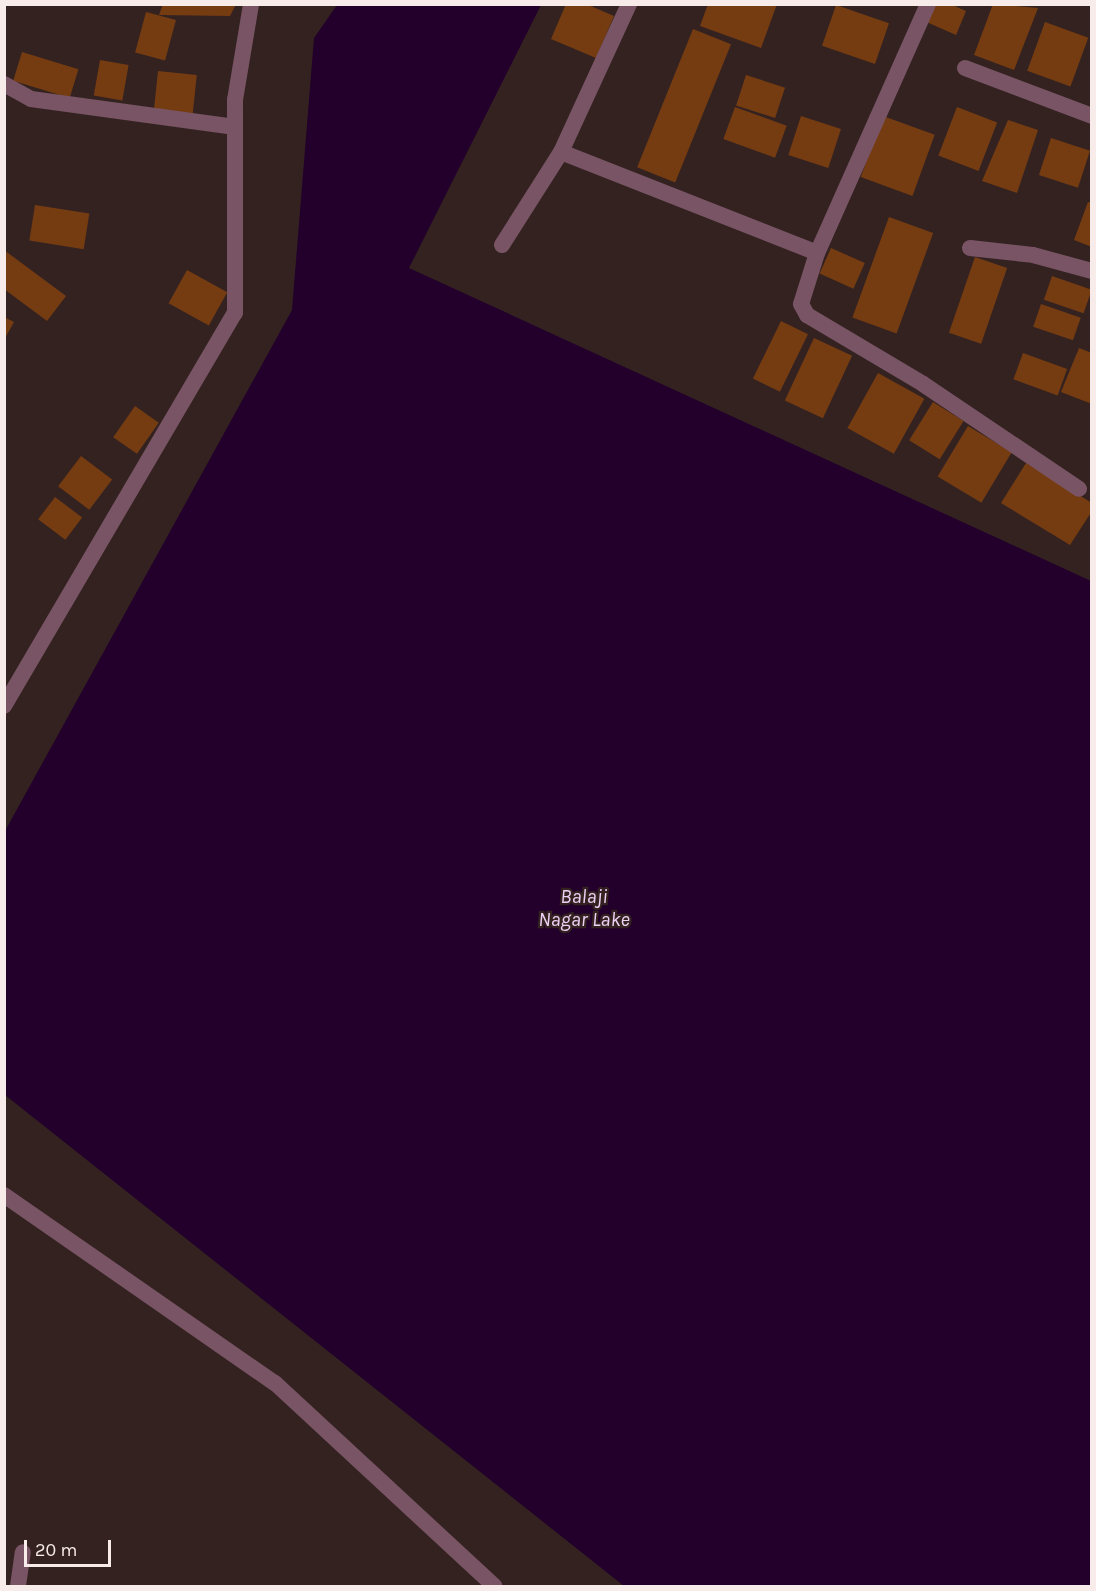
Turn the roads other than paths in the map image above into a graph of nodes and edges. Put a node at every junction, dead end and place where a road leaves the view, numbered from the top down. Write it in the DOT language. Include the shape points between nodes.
graph roads {
  1 [pos="251,4"];
  2 [pos="628,4"];
  3 [pos="927,4"];
  4 [pos="965,68"];
  5 [pos="4,84"];
  6 [pos="1092,116"];
  7 [pos="236,127"];
  8 [pos="561,152"];
  9 [pos="502,245"];
  10 [pos="970,248"];
  11 [pos="817,253"];
  12 [pos="1092,271"];
  13 [pos="1079,489"];
  14 [pos="4,706"];
  15 [pos="4,1195"];
  16 [pos="23,1552"];
  17 [pos="18,1587"];
  18 [pos="494,1587"];
  1 -- 7 [label="street" via="236,100"];
  2 -- 8 [label="street"];
  3 -- 11 [label="street"];
  4 -- 6 [label="street"];
  5 -- 7 [label="street" via="31,99"];
  7 -- 14 [label="street" via="235,313"];
  8 -- 9 [label="street"];
  8 -- 11 [label="street"];
  10 -- 12 [label="street" via="1033,255"];
  11 -- 13 [label="street" via="802,290 801,304 807,315 923,384"];
  15 -- 18 [label="street" via="275,1383"];
  16 -- 17 [label="street"];
}
